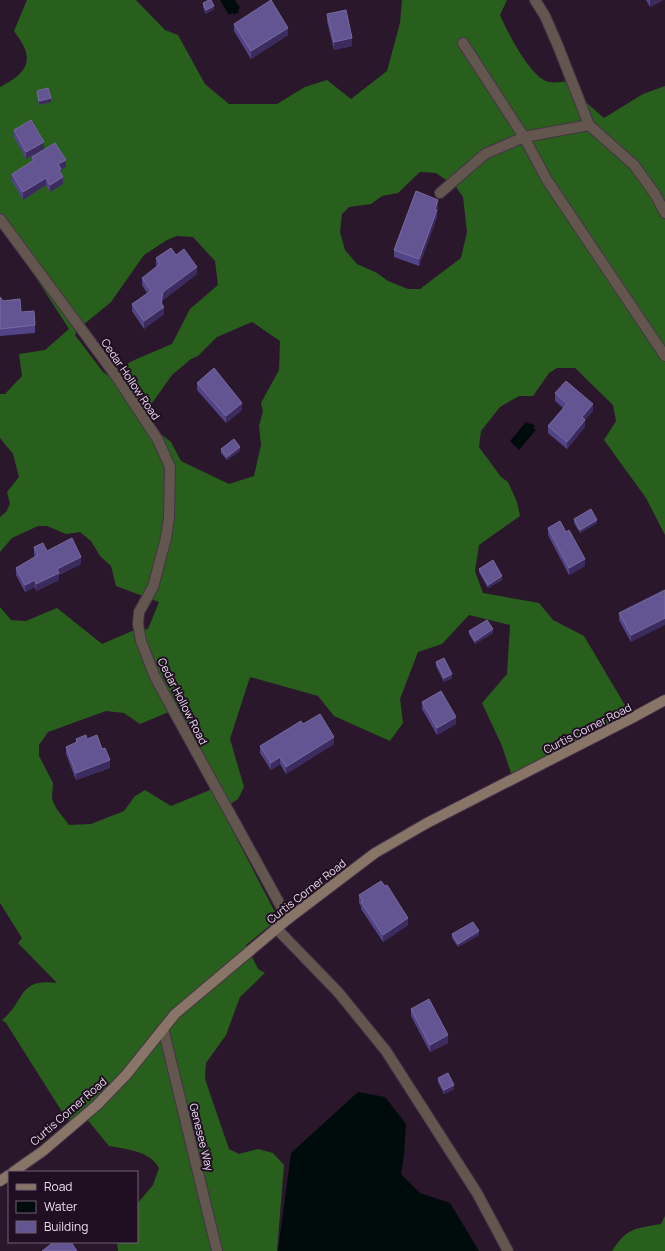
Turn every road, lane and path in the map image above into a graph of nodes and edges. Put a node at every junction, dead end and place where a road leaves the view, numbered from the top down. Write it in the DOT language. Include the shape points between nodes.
graph roads {
  1 [pos="535,0"];
  2 [pos="463,43"];
  3 [pos="589,125"];
  4 [pos="524,137"];
  5 [pos="440,193"];
  6 [pos="665,214"];
  7 [pos="0,219"];
  8 [pos="665,356"];
  9 [pos="665,700"];
  10 [pos="288,919"];
  11 [pos="276,928"];
  12 [pos="163,1028"];
  13 [pos="14,1171"];
  14 [pos="217,1251"];
  15 [pos="508,1251"];
  1 -- 3 [label="street" via="558,46"];
  2 -- 4 [label="street"];
  3 -- 4 [label="street"];
  3 -- 6 [label="street" via="634,164 655,194"];
  4 -- 5 [label="street" via="485,154"];
  4 -- 8 [label="street" via="547,180"];
  7 -- 10 [label="street, Cedar Hollow Road" via="116,376 158,440 170,467 166,538 153,587 139,612 141,641 155,677"];
  9 -- 10 [label="street, Curtis Corner Road" via="401,837 375,853"];
  10 -- 11 [label="street, Curtis Corner Road"];
  11 -- 12 [label="street, Curtis Corner Road" via="175,1014"];
  11 -- 15 [label="street" via="338,992 386,1051 476,1193"];
  12 -- 13 [label="street, Curtis Corner Road" via="126,1075 97,1105 43,1151"];
  12 -- 14 [label="street, Genesee Way"];
}
